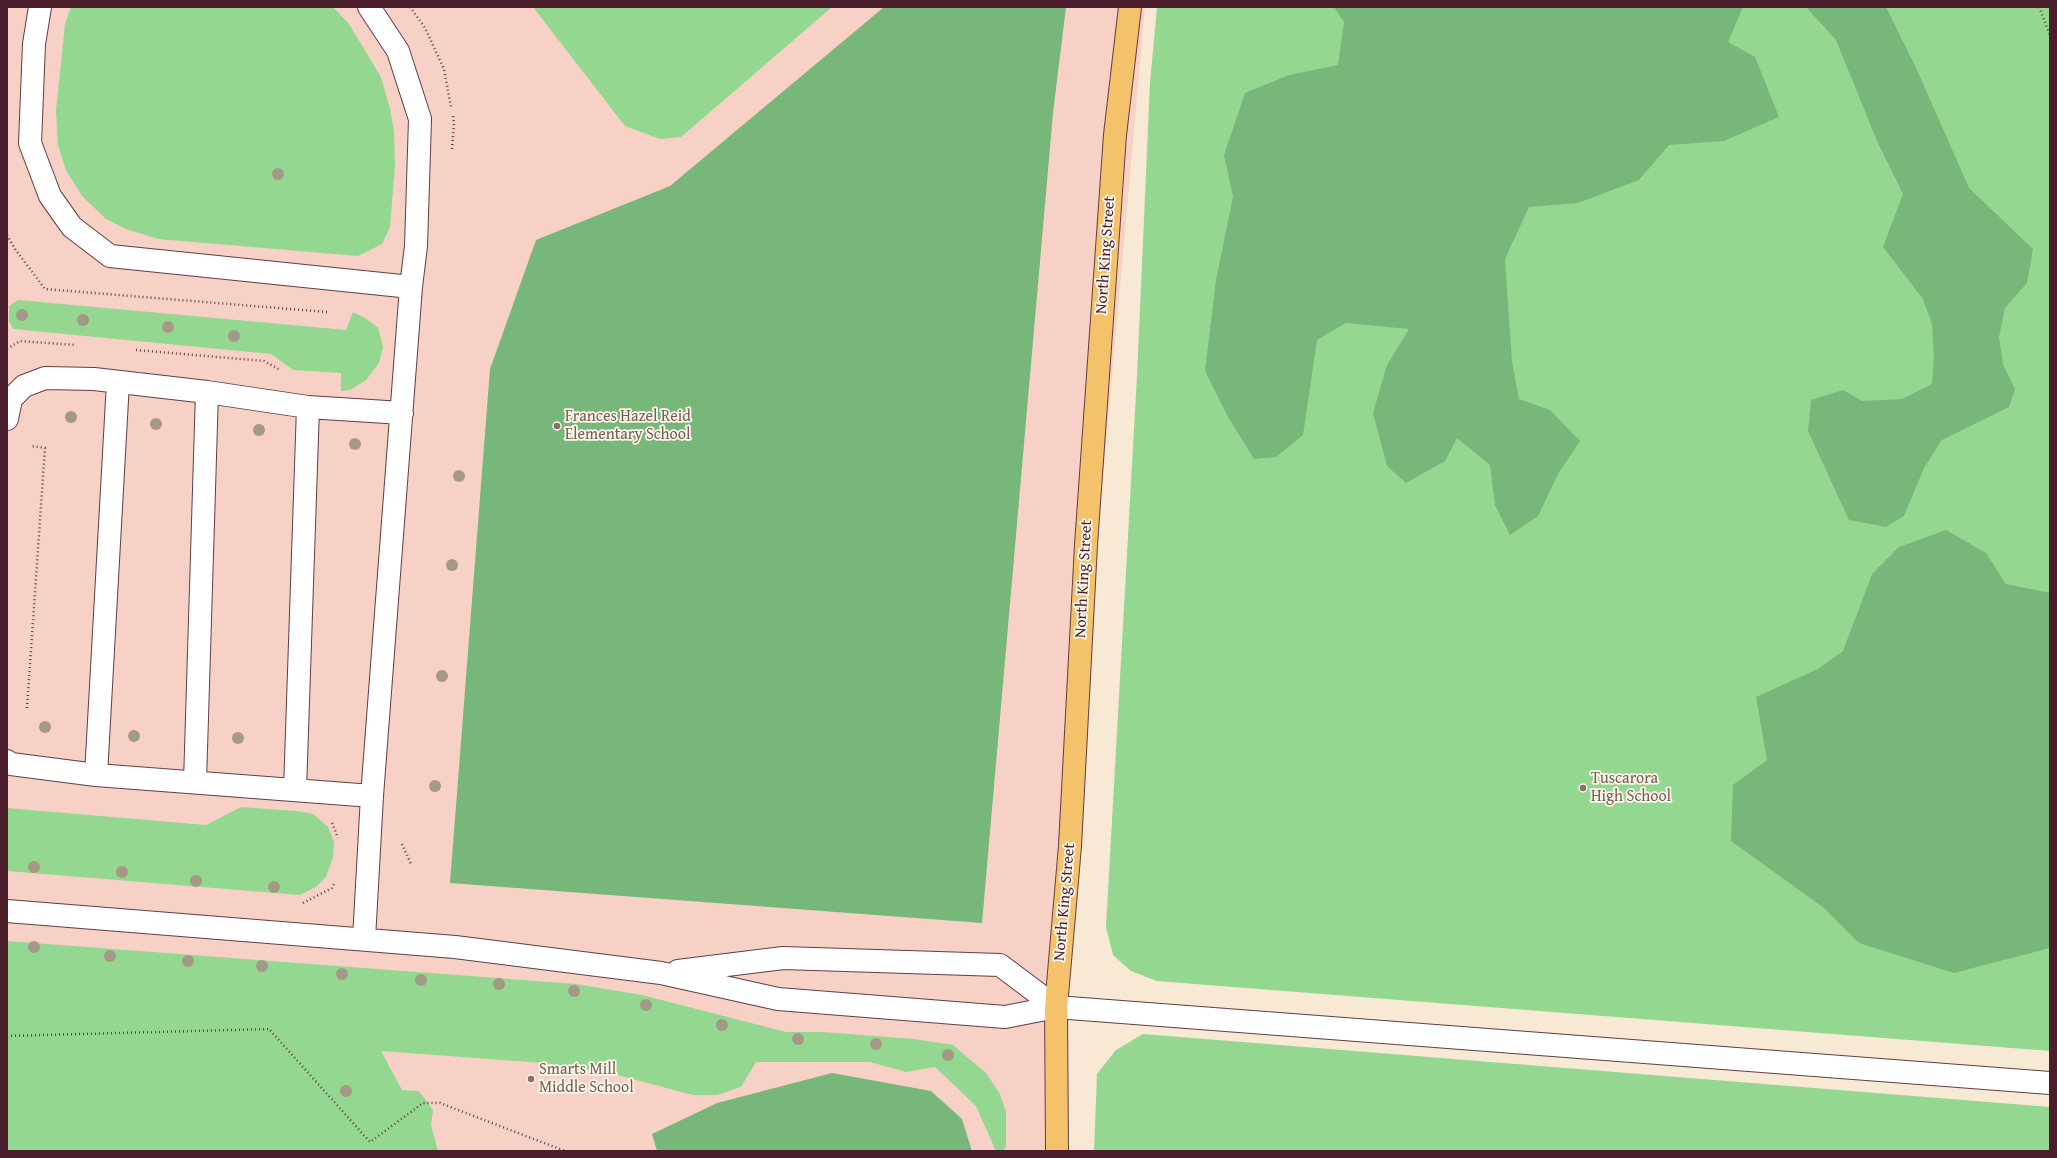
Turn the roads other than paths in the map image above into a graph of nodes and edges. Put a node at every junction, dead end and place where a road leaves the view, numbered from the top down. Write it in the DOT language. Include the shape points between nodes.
graph roads {
  1 [pos="40,7"];
  2 [pos="369,7"];
  3 [pos="1130,7"];
  4 [pos="411,287"];
  5 [pos="118,382"];
  6 [pos="207,392"];
  7 [pos="308,407"];
  8 [pos="402,413"];
  9 [pos="7,419"];
  10 [pos="7,761"];
  11 [pos="96,775"];
  12 [pos="195,782"];
  13 [pos="295,790"];
  14 [pos="372,796"];
  15 [pos="7,911"];
  16 [pos="364,940"];
  17 [pos="660,973"];
  18 [pos="1056,1007"];
  19 [pos="2050,1083"];
  20 [pos="1057,1151"];
  1 -- 4 [label="lane" via="34,44 30,142 50,196 72,227 110,256"];
  2 -- 4 [label="lane" via="398,51 420,119 416,246"];
  3 -- 18 [label="main road, North King Street" via="1114,150 1085,553 1070,846"];
  4 -- 8 [label="lane"];
  5 -- 6 [label="lane"];
  5 -- 9 [label="lane" via="45,378 24,386 11,399"];
  5 -- 11 [label="lane"];
  6 -- 7 [label="lane"];
  6 -- 12 [label="lane"];
  7 -- 8 [label="lane"];
  7 -- 13 [label="lane"];
  8 -- 14 [label="lane"];
  10 -- 11 [label="lane" via="11,764"];
  11 -- 12 [label="lane"];
  12 -- 13 [label="lane"];
  13 -- 14 [label="lane"];
  14 -- 16 [label="lane"];
  15 -- 16 [label="lane"];
  16 -- 17 [label="lane" via="455,947"];
  17 -- 18 [label="lane" via="778,999 1005,1017"];
  17 -- 18 [label="lane" via="782,958 1000,965"];
  18 -- 19 [label="lane"];
  18 -- 20 [label="main road, North King Street"];
}
